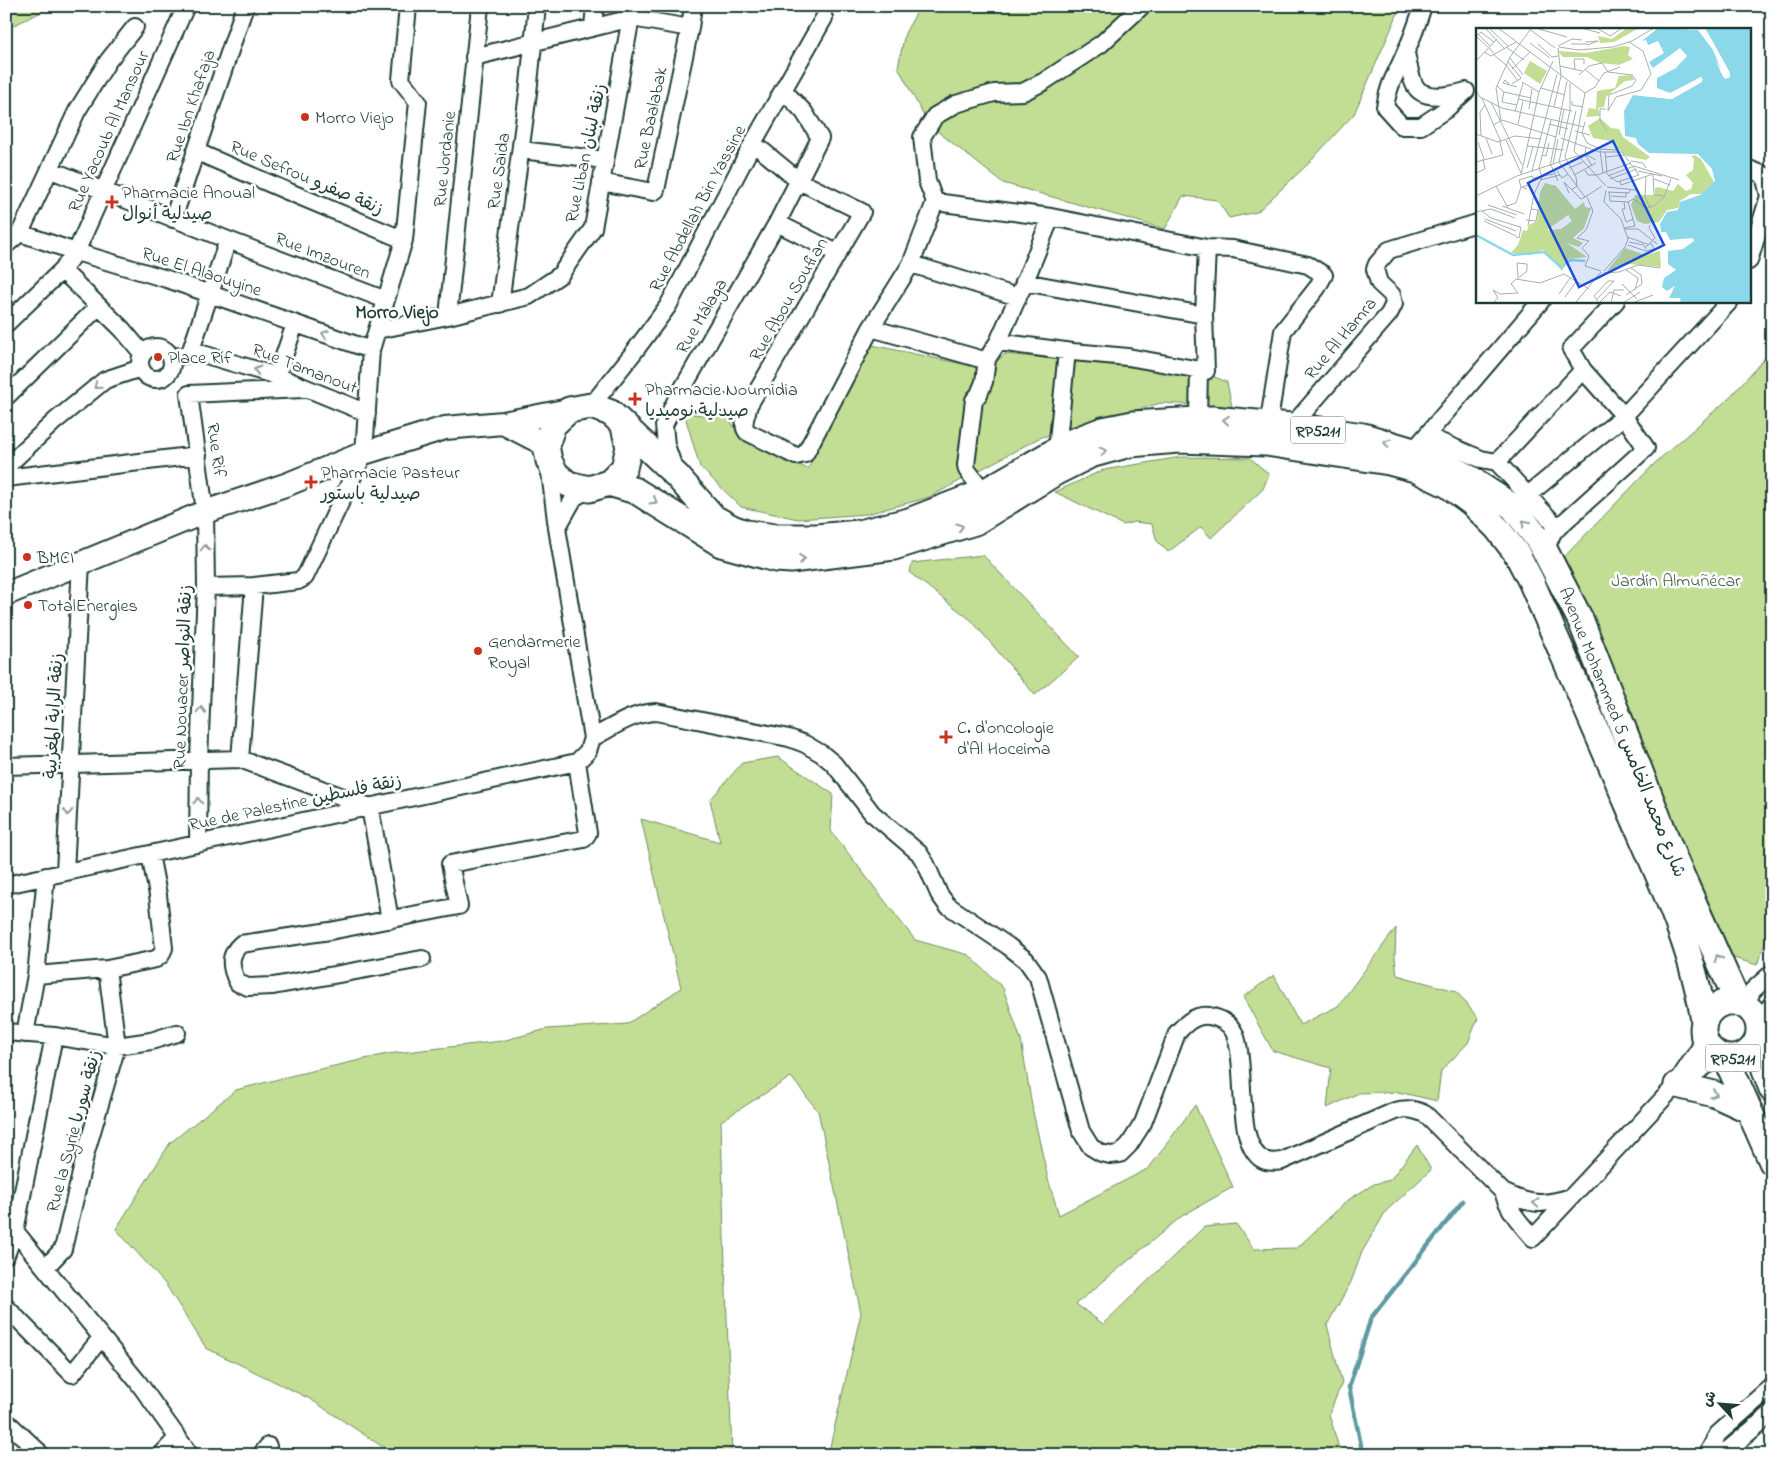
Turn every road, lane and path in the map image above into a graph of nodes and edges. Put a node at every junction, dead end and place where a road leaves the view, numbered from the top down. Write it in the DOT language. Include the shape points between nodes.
graph roads {
  1 [pos="186,6"];
  2 [pos="245,6"];
  3 [pos="408,6"];
  4 [pos="480,6"];
  5 [pos="537,6"];
  6 [pos="595,6"];
  7 [pos="693,6"];
  8 [pos="1142,6"];
  9 [pos="1423,6"];
  10 [pos="633,12"];
  11 [pos="824,18"];
  12 [pos="135,26"];
  13 [pos="593,27"];
  14 [pos="690,28"];
  15 [pos="533,42"];
  16 [pos="1406,53"];
  17 [pos="474,57"];
  18 [pos="783,90"];
  19 [pos="1472,90"];
  20 [pos="753,143"];
  21 [pos="520,150"];
  22 [pos="195,151"];
  23 [pos="605,160"];
  24 [pos="1750,168"];
  25 [pos="51,170"];
  26 [pos="799,180"];
  27 [pos="601,182"];
  28 [pos="104,191"];
  29 [pos="935,202"];
  30 [pos="1051,217"];
  31 [pos="173,218"];
  32 [pos="777,223"];
  33 [pos="1476,223"];
  34 [pos="20,233"];
  35 [pos="228,240"];
  36 [pos="404,240"];
  37 [pos="6,245"];
  38 [pos="1207,248"];
  39 [pos="76,252"];
  40 [pos="837,254"];
  41 [pos="1750,258"];
  42 [pos="910,264"];
  43 [pos="62,270"];
  44 [pos="1024,282"];
  45 [pos="210,293"];
  46 [pos="1018,297"];
  47 [pos="386,300"];
  48 [pos="1540,302"];
  49 [pos="1615,302"];
  50 [pos="1729,302"];
  51 [pos="500,304"];
  52 [pos="99,306"];
  53 [pos="1204,315"];
  54 [pos="448,316"];
  55 [pos="6,324"];
  56 [pos="295,324"];
  57 [pos="871,328"];
  58 [pos="377,330"];
  59 [pos="998,342"];
  60 [pos="371,350"];
  61 [pos="190,352"];
  62 [pos="1067,352"];
  63 [pos="172,358"];
  64 [pos="987,359"];
  65 [pos="142,361"];
  66 [pos="1199,369"];
  67 [pos="1583,370"];
  68 [pos="167,375"];
  69 [pos="277,376"];
  70 [pos="307,389"];
  71 [pos="188,394"];
  72 [pos="6,396"];
  73 [pos="676,400"];
  74 [pos="749,405"];
  75 [pos="580,408"];
  76 [pos="367,413"];
  77 [pos="1624,416"];
  78 [pos="1198,420"];
  79 [pos="503,423"];
  80 [pos="624,427"];
  81 [pos="1275,431"];
  82 [pos="1420,444"];
  83 [pos="1057,450"];
  84 [pos="547,453"];
  85 [pos="364,454"];
  86 [pos="198,455"];
  87 [pos="1497,462"];
  88 [pos="6,466"];
  89 [pos="677,476"];
  90 [pos="6,478"];
  91 [pos="599,486"];
  92 [pos="984,492"];
  93 [pos="1528,495"];
  94 [pos="205,512"];
  95 [pos="557,528"];
  96 [pos="1558,528"];
  97 [pos="1545,551"];
  98 [pos="81,562"];
  99 [pos="254,586"];
  100 [pos="206,588"];
  101 [pos="6,594"];
  102 [pos="586,751"];
  103 [pos="199,759"];
  104 [pos="240,759"];
  105 [pos="70,763"];
  106 [pos="6,766"];
  107 [pos="370,807"];
  108 [pos="198,844"];
  109 [pos="150,854"];
  110 [pos="65,872"];
  111 [pos="46,876"];
  112 [pos="6,885"];
  113 [pos="390,920"];
  114 [pos="422,959"];
  115 [pos="107,969"];
  116 [pos="1772,973"];
  117 [pos="36,975"];
  118 [pos="1754,1013"];
  119 [pos="6,1032"];
  120 [pos="177,1033"];
  121 [pos="25,1034"];
  122 [pos="54,1036"];
  123 [pos="1714,1044"];
  124 [pos="117,1046"];
  125 [pos="1676,1086"];
  126 [pos="1772,1089"];
  127 [pos="1749,1110"];
  128 [pos="1772,1162"];
  129 [pos="1503,1192"];
  130 [pos="1571,1198"];
  131 [pos="10,1230"];
  132 [pos="6,1255"];
  133 [pos="45,1268"];
  134 [pos="6,1307"];
  135 [pos="101,1338"];
  136 [pos="1772,1386"];
  137 [pos="1772,1413"];
  138 [pos="7,1429"];
  139 [pos="178,1437"];
  140 [pos="38,1453"];
  141 [pos="1707,1454"];
  142 [pos="161,1455"];
  143 [pos="190,1455"];
  1 -- 28 [label="street, Rue Yacoub Al Mansour"];
  2 -- 22 [label="street, Rue Ibn Khafaja"];
  3 -- 36 [label="street" via="401,80 418,102"];
  4 -- 17 [label="street, Rue Jordanie"];
  5 -- 15 [label="street, Rue Saida"];
  6 -- 13 [label="street"];
  7 -- 14 [label="street"];
  8 -- 29 [label="street" via="1101,44 1043,82 1023,92 994,93 956,104 935,116 922,137 927,181"];
  9 -- 16 [label="street"];
  10 -- 13 [label="street"];
  10 -- 14 [label="street"];
  10 -- 23 [label="street, Rue Liban زنقة لبنان"];
  11 -- 18 [label="street, Rue Abdellah Bin Yassine"];
  12 -- 25 [label="street" via="108,61 77,111"];
  13 -- 15 [label="street"];
  14 -- 27 [label="street, Rue Baalabak" via="656,190"];
  15 -- 17 [label="street"];
  15 -- 21 [label="street, Rue Saida"];
  16 -- 19 [label="street" via="1415,86 1422,92 1447,96"];
  16 -- 19 [label="street" via="1392,78 1385,107 1402,126 1421,126"];
  17 -- 54 [label="street, Rue Jordanie"];
  18 -- 20 [label="street, Rue Abdellah Bin Yassine"];
  18 -- 26 [label="street, Rue Málaga" via="804,112 820,138"];
  20 -- 26 [label="street"];
  20 -- 75 [label="street, Rue Abdellah Bin Yassine" via="668,306 634,352"];
  21 -- 23 [label="street"];
  21 -- 51 [label="street, Rue Saida"];
  22 -- 31 [label="street, Rue Ibn Khafaja"];
  22 -- 36 [label="street, Rue Sefrou زنقة صفرو"];
  23 -- 27 [label="street, Rue Liban زنقة لبنان"];
  24 -- 41 [label="street" via="1764,175 1769,196"];
  25 -- 28 [label="street, Rue Imzouren"];
  25 -- 34 [label="street"];
  26 -- 32 [label="street, Rue Málaga"];
  26 -- 40 [label="street, Rue Abou Soufian" via="862,212"];
  27 -- 51 [label="street, Rue Liban زنقة لبنان" via="592,228 560,275 529,296"];
  28 -- 31 [label="street, Rue Imzouren"];
  28 -- 39 [label="street, Rue Yacoub Al Mansour"];
  29 -- 30 [label="street"];
  29 -- 42 [label="street"];
  30 -- 38 [label="street"];
  30 -- 44 [label="street"];
  31 -- 35 [label="street, Rue Imzouren"];
  32 -- 40 [label="street"];
  32 -- 73 [label="street, Rue Málaga"];
  33 -- 81 [label="street, Rue Al Hamra" via="1389,250 1375,269 1379,283 1392,295 1394,304 1389,314"];
  34 -- 37 [label="street"];
  34 -- 39 [label="street, Rue El Alaouyine"];
  35 -- 45 [label="street"];
  35 -- 47 [label="street, Rue Imzouren"];
  36 -- 47 [label="street"];
  38 -- 53 [label="street"];
  38 -- 81 [label="street" via="1233,249 1308,265 1324,275 1283,331"];
  39 -- 43 [label="street, Rue Yacoub Al Mansour"];
  39 -- 45 [label="street, Rue El Alaouyine"];
  40 -- 74 [label="street, Rue Abou Soufian"];
  42 -- 46 [label="street"];
  42 -- 57 [label="street"];
  43 -- 52 [label="street"];
  43 -- 55 [label="street, Rue Yacoub Al Mansour"];
  44 -- 46 [label="street"];
  44 -- 53 [label="street"];
  45 -- 56 [label="street, Rue El Alaouyine"];
  45 -- 61 [label="street"];
  46 -- 59 [label="street"];
  47 -- 58 [label="street"];
  48 -- 82 [label="street"];
  49 -- 67 [label="street" via="1571,349"];
  50 -- 77 [label="street"];
  51 -- 54 [label="street, Rue Liban زنقة لبنان"];
  52 -- 65 [label="street" via="122,329"];
  52 -- 72 [label="street"];
  53 -- 66 [label="street" via="1206,371"];
  54 -- 58 [label="street, Rue Liban زنقة لبنان"];
  60 -- 56 [label="street, Rue El Alaouyine, one-way"];
  56 -- 69 [label="street"];
  57 -- 64 [label="street"];
  57 -- 74 [label="street, Rue Abou Soufian" via="805,454 796,456 744,429"];
  58 -- 60 [label="street"];
  59 -- 62 [label="street"];
  59 -- 64 [label="street"];
  60 -- 76 [label="street"];
  61 -- 63 [label="street"];
  69 -- 61 [label="street, Rue Tamanout, one-way"];
  62 -- 66 [label="street" via="1128,357"];
  62 -- 83 [label="street"];
  63 -- 65 [label="street" via="160,347 150,348"];
  63 -- 68 [label="street"];
  64 -- 92 [label="street" via="984,382 974,400 966,465"];
  65 -- 68 [label="street" via="148,376 162,378"];
  65 -- 88 [label="street, one-way" via="104,380"];
  66 -- 78 [label="street"];
  67 -- 77 [label="street"];
  67 -- 87 [label="street"];
  68 -- 71 [label="street"];
  69 -- 70 [label="street, Rue Tamanout"];
  70 -- 71 [label="street"];
  70 -- 76 [label="street, Rue Tamanout"];
  71 -- 86 [label="street, Rue Rif"];
  73 -- 74 [label="street"];
  73 -- 89 [label="street, Rue Málaga" via="664,425 666,445"];
  75 -- 79 [label="street"];
  75 -- 80 [label="main road" via="611,413"];
  75 -- 84 [label="main road" via="553,425"];
  76 -- 85 [label="street"];
  77 -- 93 [label="street"];
  77 -- 96 [label="street" via="1646,448"];
  81 -- 78 [label="main road, Avenue Mohammed 5 شارع محمد الخامس / RP5211, one-way" via="1212,419"];
  78 -- 83 [label="main road, Avenue Mohammed 5 شارع محمد الخامس / RP5211" via="1133,424 1103,430"];
  79 -- 84 [label="street"];
  79 -- 85 [label="street" via="445,428"];
  80 -- 89 [label="main road, Avenue Mohammed 5 شارع محمد الخامس / RP5211"];
  80 -- 91 [label="main road" via="629,447 624,468"];
  82 -- 81 [label="main road, Avenue Mohammed 5 شارع محمد الخامس / RP5211, one-way" via="1363,436"];
  91 -- 81 [label="main road, Avenue Mohammed 5 شارع محمد الخامس / RP5211, one-way" via="636,491 721,544 791,560 894,547 975,522 1056,472 1090,455 1130,444"];
  81 -- 123 [label="main road, Avenue Mohammed 5 شارع محمد الخامس / RP5211" via="1416,469 1448,485 1472,503 1517,554 1653,862 1686,947"];
  82 -- 87 [label="street"];
  97 -- 82 [label="main road, Avenue Mohammed 5 شارع محمد الخامس / RP5211, one-way" via="1513,507 1442,463"];
  83 -- 92 [label="main road, Avenue Mohammed 5 شارع محمد الخامس / RP5211"];
  84 -- 91 [label="main road" via="556,474 568,484"];
  84 -- 95 [label="street"];
  85 -- 94 [label="street"];
  85 -- 99 [label="street" via="305,576 298,581"];
  86 -- 90 [label="street"];
  86 -- 94 [label="street, Rue Rif"];
  87 -- 93 [label="street"];
  89 -- 92 [label="main road, Avenue Mohammed 5 شارع محمد الخامس / RP5211" via="714,518 746,533 775,537 859,533 910,522"];
  91 -- 95 [label="street" via="574,498"];
  93 -- 96 [label="street"];
  94 -- 98 [label="street"];
  100 -- 94 [label="street, Rue Nouacer زنقة النواصر, one-way"];
  95 -- 102 [label="street"];
  96 -- 97 [label="street"];
  118 -- 97 [label="main road, Avenue Mohammed 5 شارع محمد الخامس / RP5211, one-way" via="1675,861 1581,620"];
  98 -- 101 [label="street"];
  98 -- 105 [label="street, زنقة الراية المغربية"];
  99 -- 100 [label="street"];
  99 -- 104 [label="street"];
  103 -- 100 [label="street, Rue Nouacer زنقة النواصر, one-way"];
  102 -- 107 [label="street, Rue de Palestine زنقة فلسطين"];
  102 -- 113 [label="street" via="588,833 584,839 450,864 459,906"];
  102 -- 129 [label="street, Rue de Palestine زنقة فلسطين" via="630,717 656,712 789,738 822,754 834,764 872,813 919,853 947,905 1026,960 1038,977 1081,1131 1091,1147 1100,1153 1120,1154 1130,1145 1177,1034 1184,1025 1194,1018 1216,1017 1233,1031 1238,1047 1246,1130 1253,1150 1265,1160 1282,1161 1395,1111 1415,1109 1425,1114"];
  103 -- 104 [label="street"];
  103 -- 105 [label="street"];
  108 -- 103 [label="street, Rue Nouacer زنقة النواصر, one-way"];
  104 -- 107 [label="street"];
  105 -- 106 [label="street"];
  105 -- 110 [label="street, زنقة الراية المغربية, one-way"];
  107 -- 108 [label="street, Rue de Palestine زنقة فلسطين"];
  107 -- 113 [label="street"];
  108 -- 109 [label="street, Rue de Palestine زنقة فلسطين"];
  109 -- 110 [label="street, Rue de Palestine زنقة فلسطين"];
  109 -- 115 [label="street" via="164,948 156,959"];
  110 -- 111 [label="street, Rue de Palestine زنقة فلسطين"];
  111 -- 112 [label="street, Rue de Palestine زنقة فلسطين"];
  111 -- 117 [label="street"];
  113 -- 114 [label="street" via="241,944 233,951 233,974 238,983 248,987 273,986"];
  115 -- 117 [label="street"];
  115 -- 124 [label="street, Rue la Syrie زنقة سوريا"];
  116 -- 118 [label="street" via="1753,990"];
  117 -- 121 [label="street"];
  118 -- 123 [label="main road, RP5211" via="1730,1002 1714,1008"];
  118 -- 123 [label="main road, RP5211" via="1757,1042 1752,1050 1735,1058"];
  118 -- 126 [label="main road, Avenue Mohammed 5 شارع محمد الخامس / RP5211" via="1762,1064"];
  119 -- 121 [label="street"];
  120 -- 124 [label="street"];
  121 -- 122 [label="street"];
  122 -- 124 [label="street"];
  122 -- 131 [label="street"];
  123 -- 125 [label="street"];
  123 -- 125 [label="street"];
  123 -- 127 [label="main road, Avenue Mohammed 5 شارع محمد الخامس / RP5211"];
  124 -- 133 [label="street, Rue la Syrie زنقة سوريا" via="86,1152 63,1249"];
  125 -- 127 [label="main road, one-way" via="1714,1094"];
  125 -- 130 [label="street"];
  127 -- 128 [label="main road, Avenue Mohammed 5 شارع محمد الخامس / RP5211"];
  130 -- 129 [label="street, one-way" via="1543,1204 1530,1203"];
  129 -- 130 [label="street" via="1513,1216 1534,1238"];
  131 -- 132 [label="street"];
  131 -- 133 [label="street"];
  133 -- 135 [label="street"];
  134 -- 135 [label="street" via="72,1374"];
  135 -- 139 [label="street"];
  136 -- 141 [label="street" via="1718,1434"];
  137 -- 141 [label="street" via="1729,1449"];
  138 -- 140 [label="street"];
  139 -- 142 [label="street"];
  139 -- 143 [label="street"];
}
